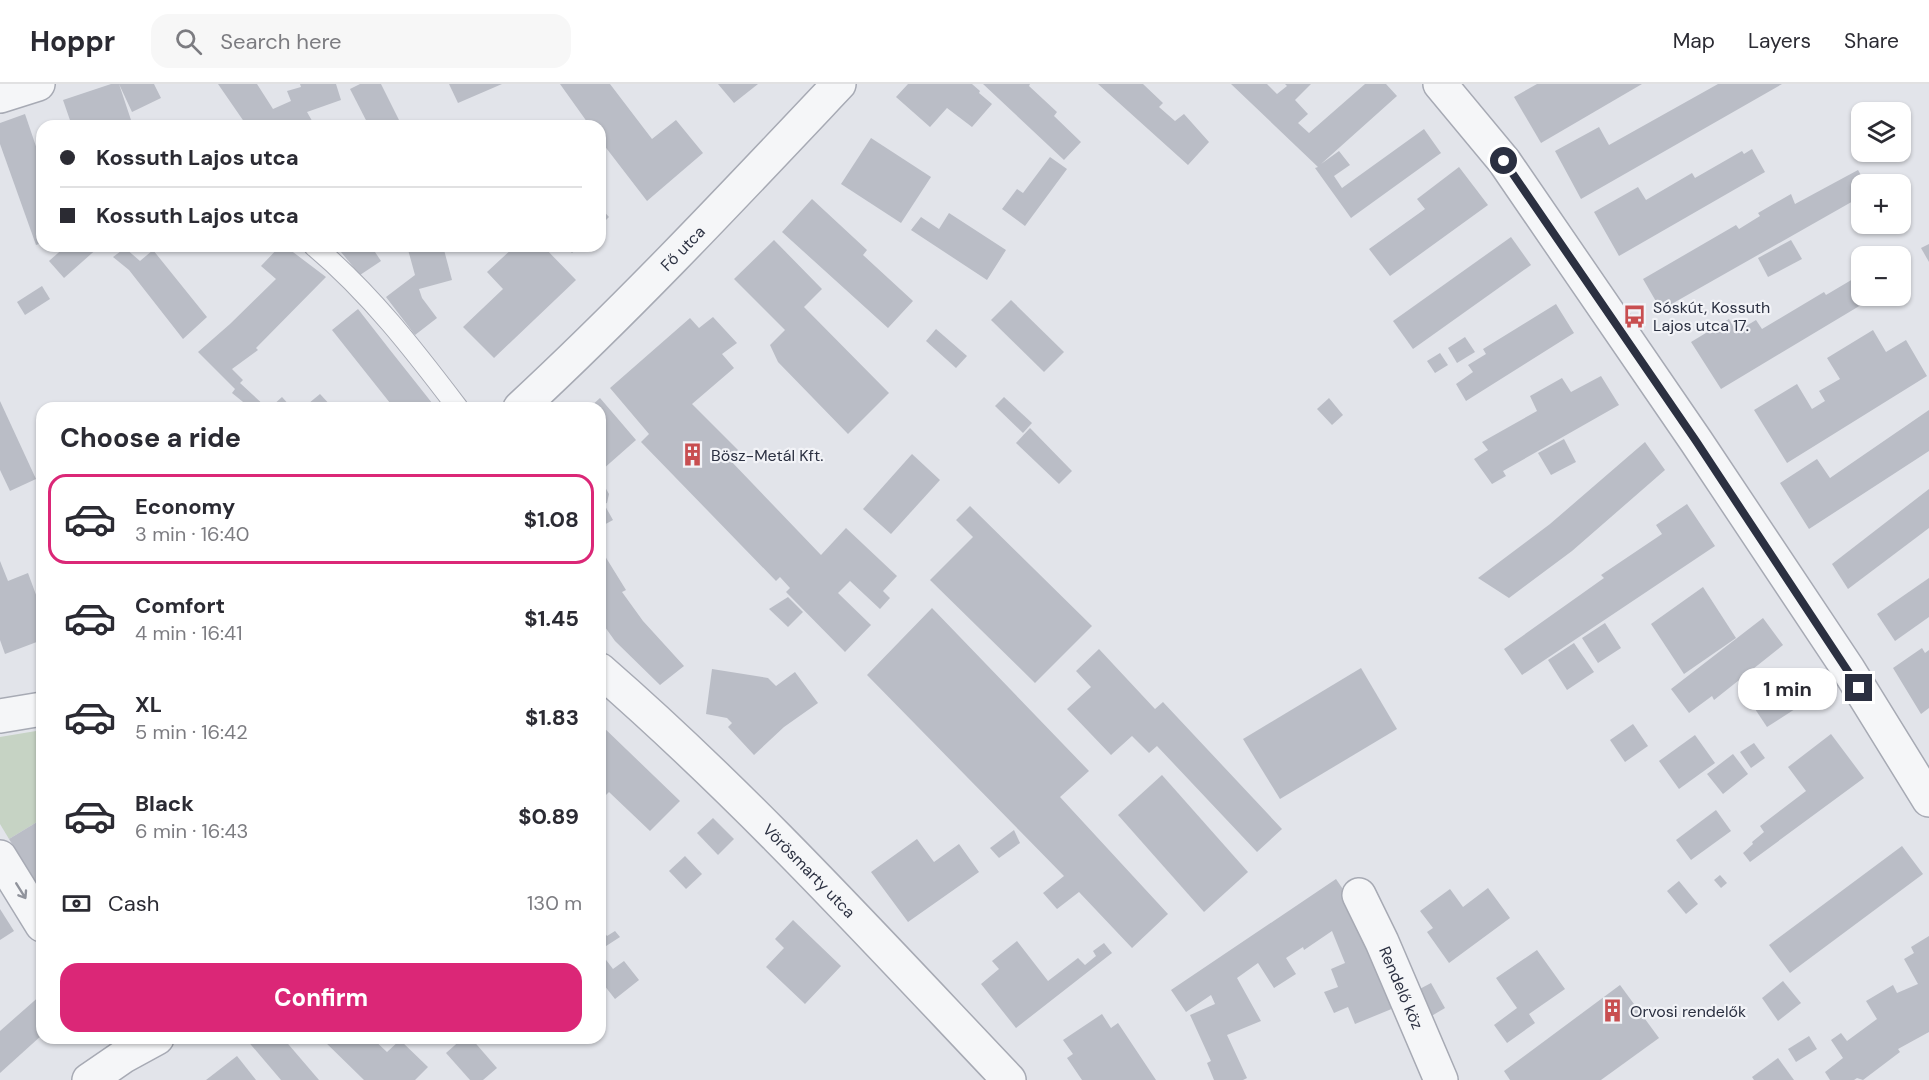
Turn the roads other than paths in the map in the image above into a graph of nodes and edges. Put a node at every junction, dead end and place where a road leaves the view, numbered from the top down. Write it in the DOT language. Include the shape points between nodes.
graph roads {
  1 [pos="38,84"];
  2 [pos="839,84"];
  3 [pos="1440,84"];
  4 [pos="0,96"];
  5 [pos="321,252"];
  6 [pos="453,402"];
  7 [pos="526,402"];
  8 [pos="606,675"];
  9 [pos="36,710"];
  10 [pos="0,716"];
  11 [pos="1929,800"];
  12 [pos="0,857"];
  13 [pos="1359,895"];
  14 [pos="36,915"];
  15 [pos="118,1047"];
  16 [pos="89,1080"];
  17 [pos="1009,1080"];
  18 [pos="1441,1080"];
  1 -- 4 [label="street"];
  2 -- 7 [label="street, Fő utca"];
  3 -- 11 [label="street" via="1504,161 1689,431 1848,669"];
  5 -- 6 [label="lane" via="399,330"];
  8 -- 17 [label="street, Vörösmarty utca" via="765,823"];
  9 -- 10 [label="street"];
  12 -- 14 [label="street, one-way"];
  13 -- 18 [label="street, Rendelő köz"];
  15 -- 16 [label="street"];
}
